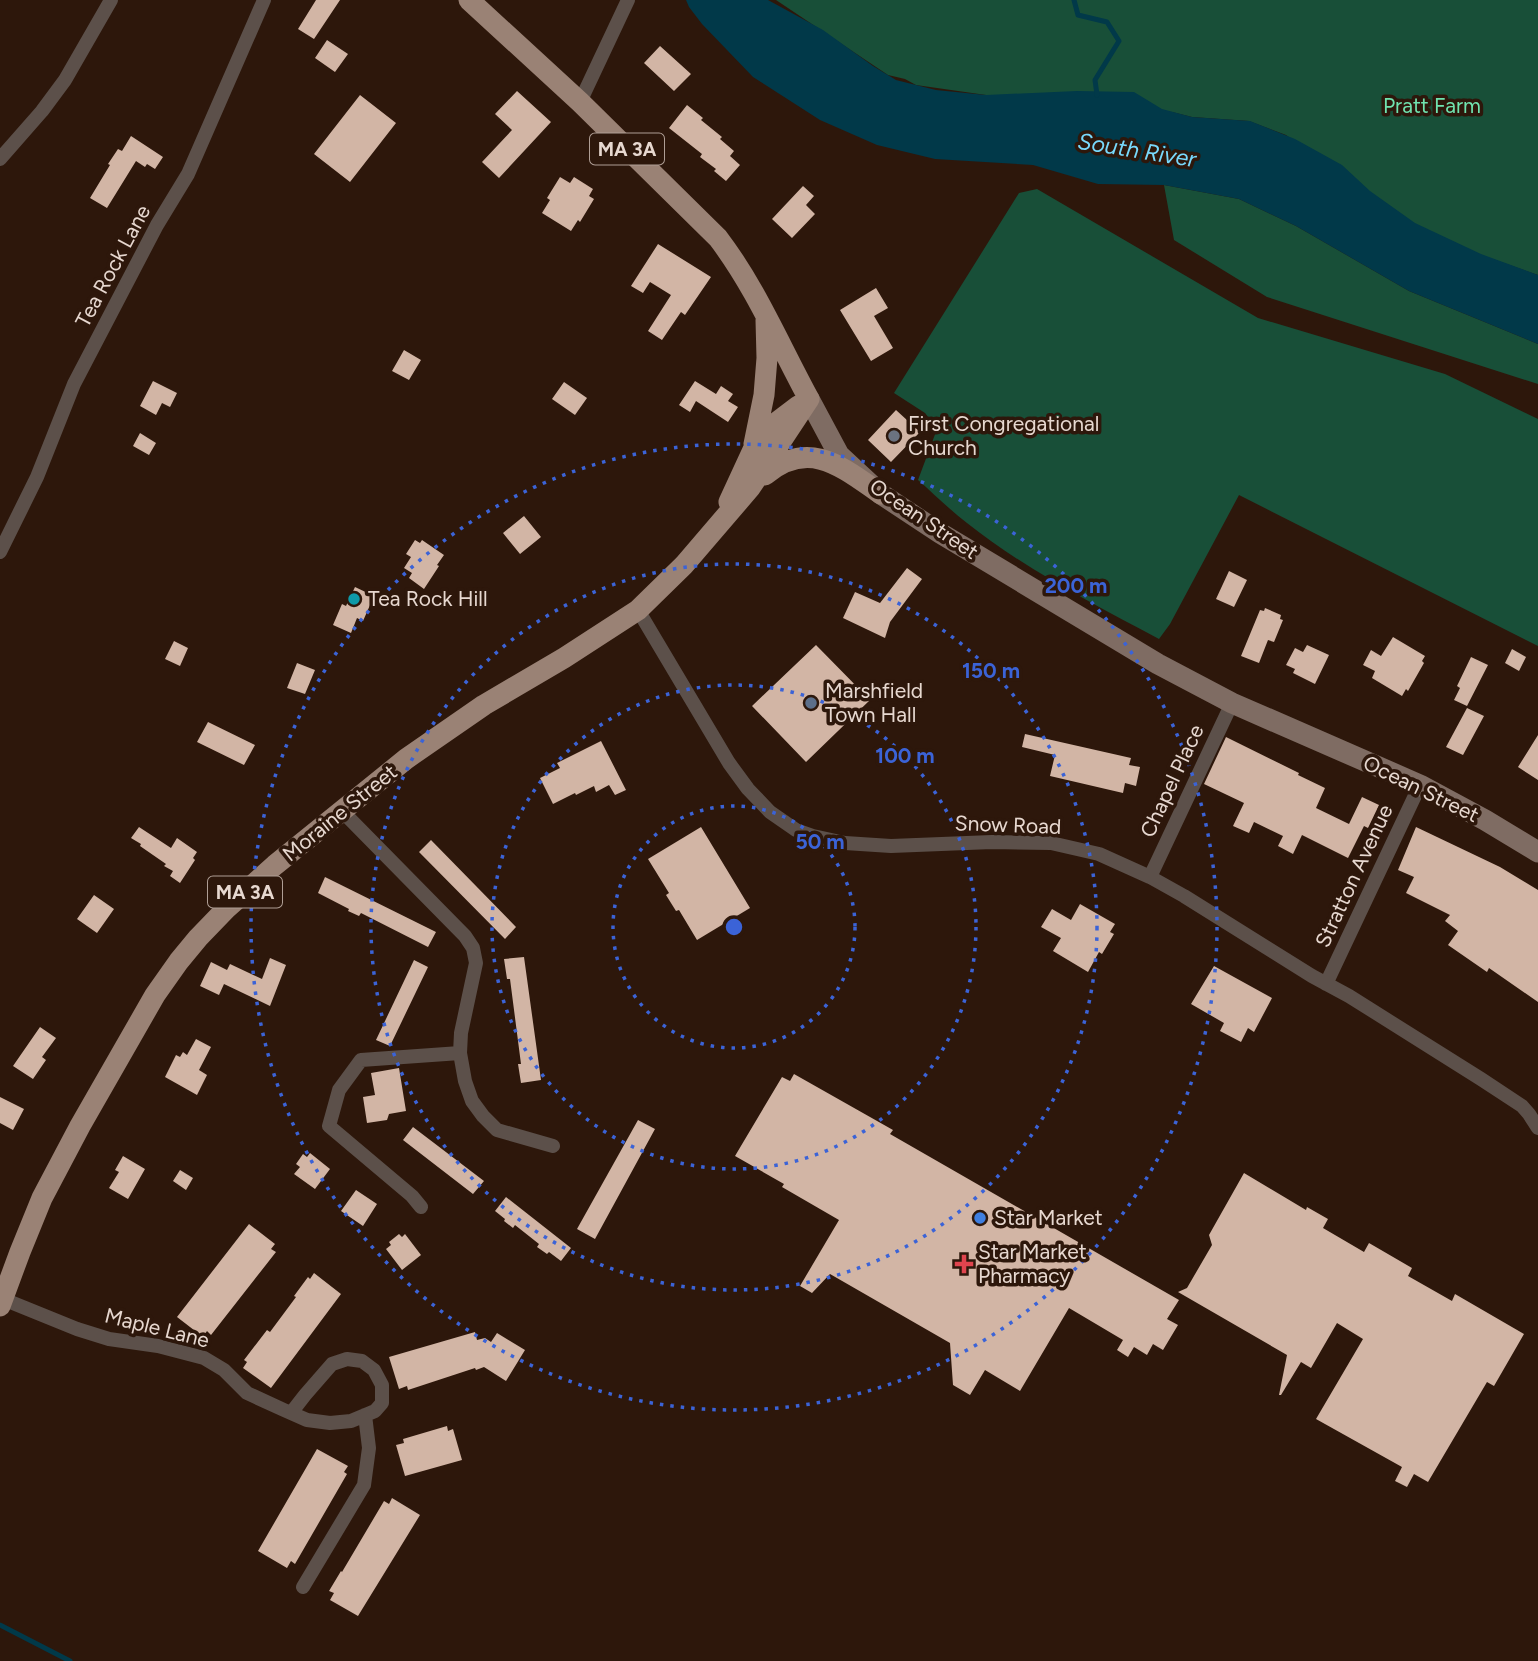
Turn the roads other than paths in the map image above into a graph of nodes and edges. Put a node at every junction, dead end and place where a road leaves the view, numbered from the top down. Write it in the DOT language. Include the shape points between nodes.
graph roads {
  1 [pos="111,0"];
  2 [pos="264,0"];
  3 [pos="469,0"];
  4 [pos="628,0"];
  5 [pos="580,102"];
  6 [pos="0,159"];
  7 [pos="766,314"];
  8 [pos="809,399"];
  9 [pos="752,450"];
  10 [pos="750,488"];
  11 [pos="881,495"];
  12 [pos="721,521"];
  13 [pos="0,552"];
  14 [pos="638,610"];
  15 [pos="1232,703"];
  16 [pos="1420,785"];
  17 [pos="342,811"];
  18 [pos="1538,852"];
  19 [pos="1150,877"];
  20 [pos="1326,984"];
  21 [pos="460,1053"];
  22 [pos="1538,1128"];
  23 [pos="553,1146"];
  24 [pos="421,1207"];
  25 [pos="2,1297"];
  26 [pos="291,1413"];
  27 [pos="365,1415"];
  28 [pos="303,1587"];
  1 -- 6 [label="street" via="65,80"];
  2 -- 13 [label="street, Tea Rock Lane" via="188,174 74,384 37,477"];
  3 -- 5 [label="main road, Ocean Street / MA 3A"];
  4 -- 5 [label="street"];
  5 -- 7 [label="main road, Ocean Street / MA 3A" via="718,238"];
  7 -- 8 [label="main road, Ocean Street / MA 3A"];
  7 -- 9 [label="main road, MA 3A" via="764,395"];
  8 -- 9 [label="main road, Moraine Street / MA 3A" via="769,428"];
  8 -- 10 [label="main road, Moraine Street / MA 3A"];
  8 -- 11 [label="main road, Ocean Street" via="839,455"];
  9 -- 12 [label="main road, Moraine Street / MA 3A"];
  10 -- 11 [label="main road" via="796,457 827,461"];
  10 -- 12 [label="main road, Moraine Street / MA 3A"];
  11 -- 15 [label="main road, Ocean Street" via="1158,664"];
  12 -- 14 [label="main road, Moraine Street / MA 3A"];
  14 -- 17 [label="main road, Moraine Street / MA 3A" via="484,705"];
  14 -- 19 [label="street, Snow Road" via="747,789 796,830 845,843 891,846 1051,843 1099,854"];
  15 -- 16 [label="main road, Ocean Street"];
  15 -- 19 [label="street, Chapel Place"];
  16 -- 18 [label="main road, Ocean Street"];
  16 -- 20 [label="street, Stratton Avenue"];
  17 -- 21 [label="street" via="473,948 476,963"];
  17 -- 25 [label="main road, Moraine Street / MA 3A" via="226,909 155,995 42,1198"];
  19 -- 20 [label="street, Snow Road"];
  20 -- 22 [label="street, Snow Road" via="1513,1099"];
  21 -- 23 [label="street" via="472,1101 497,1130"];
  21 -- 24 [label="street" via="361,1060 339,1090 330,1126"];
  25 -- 26 [label="street, Maple Lane" via="108,1339 204,1358 247,1393"];
  26 -- 27 [label="street, Maple Lane" via="330,1423"];
  26 -- 27 [label="street" via="331,1364 347,1359 362,1361 382,1385 382,1403"];
  27 -- 28 [label="street" via="369,1448 364,1485"];
}
